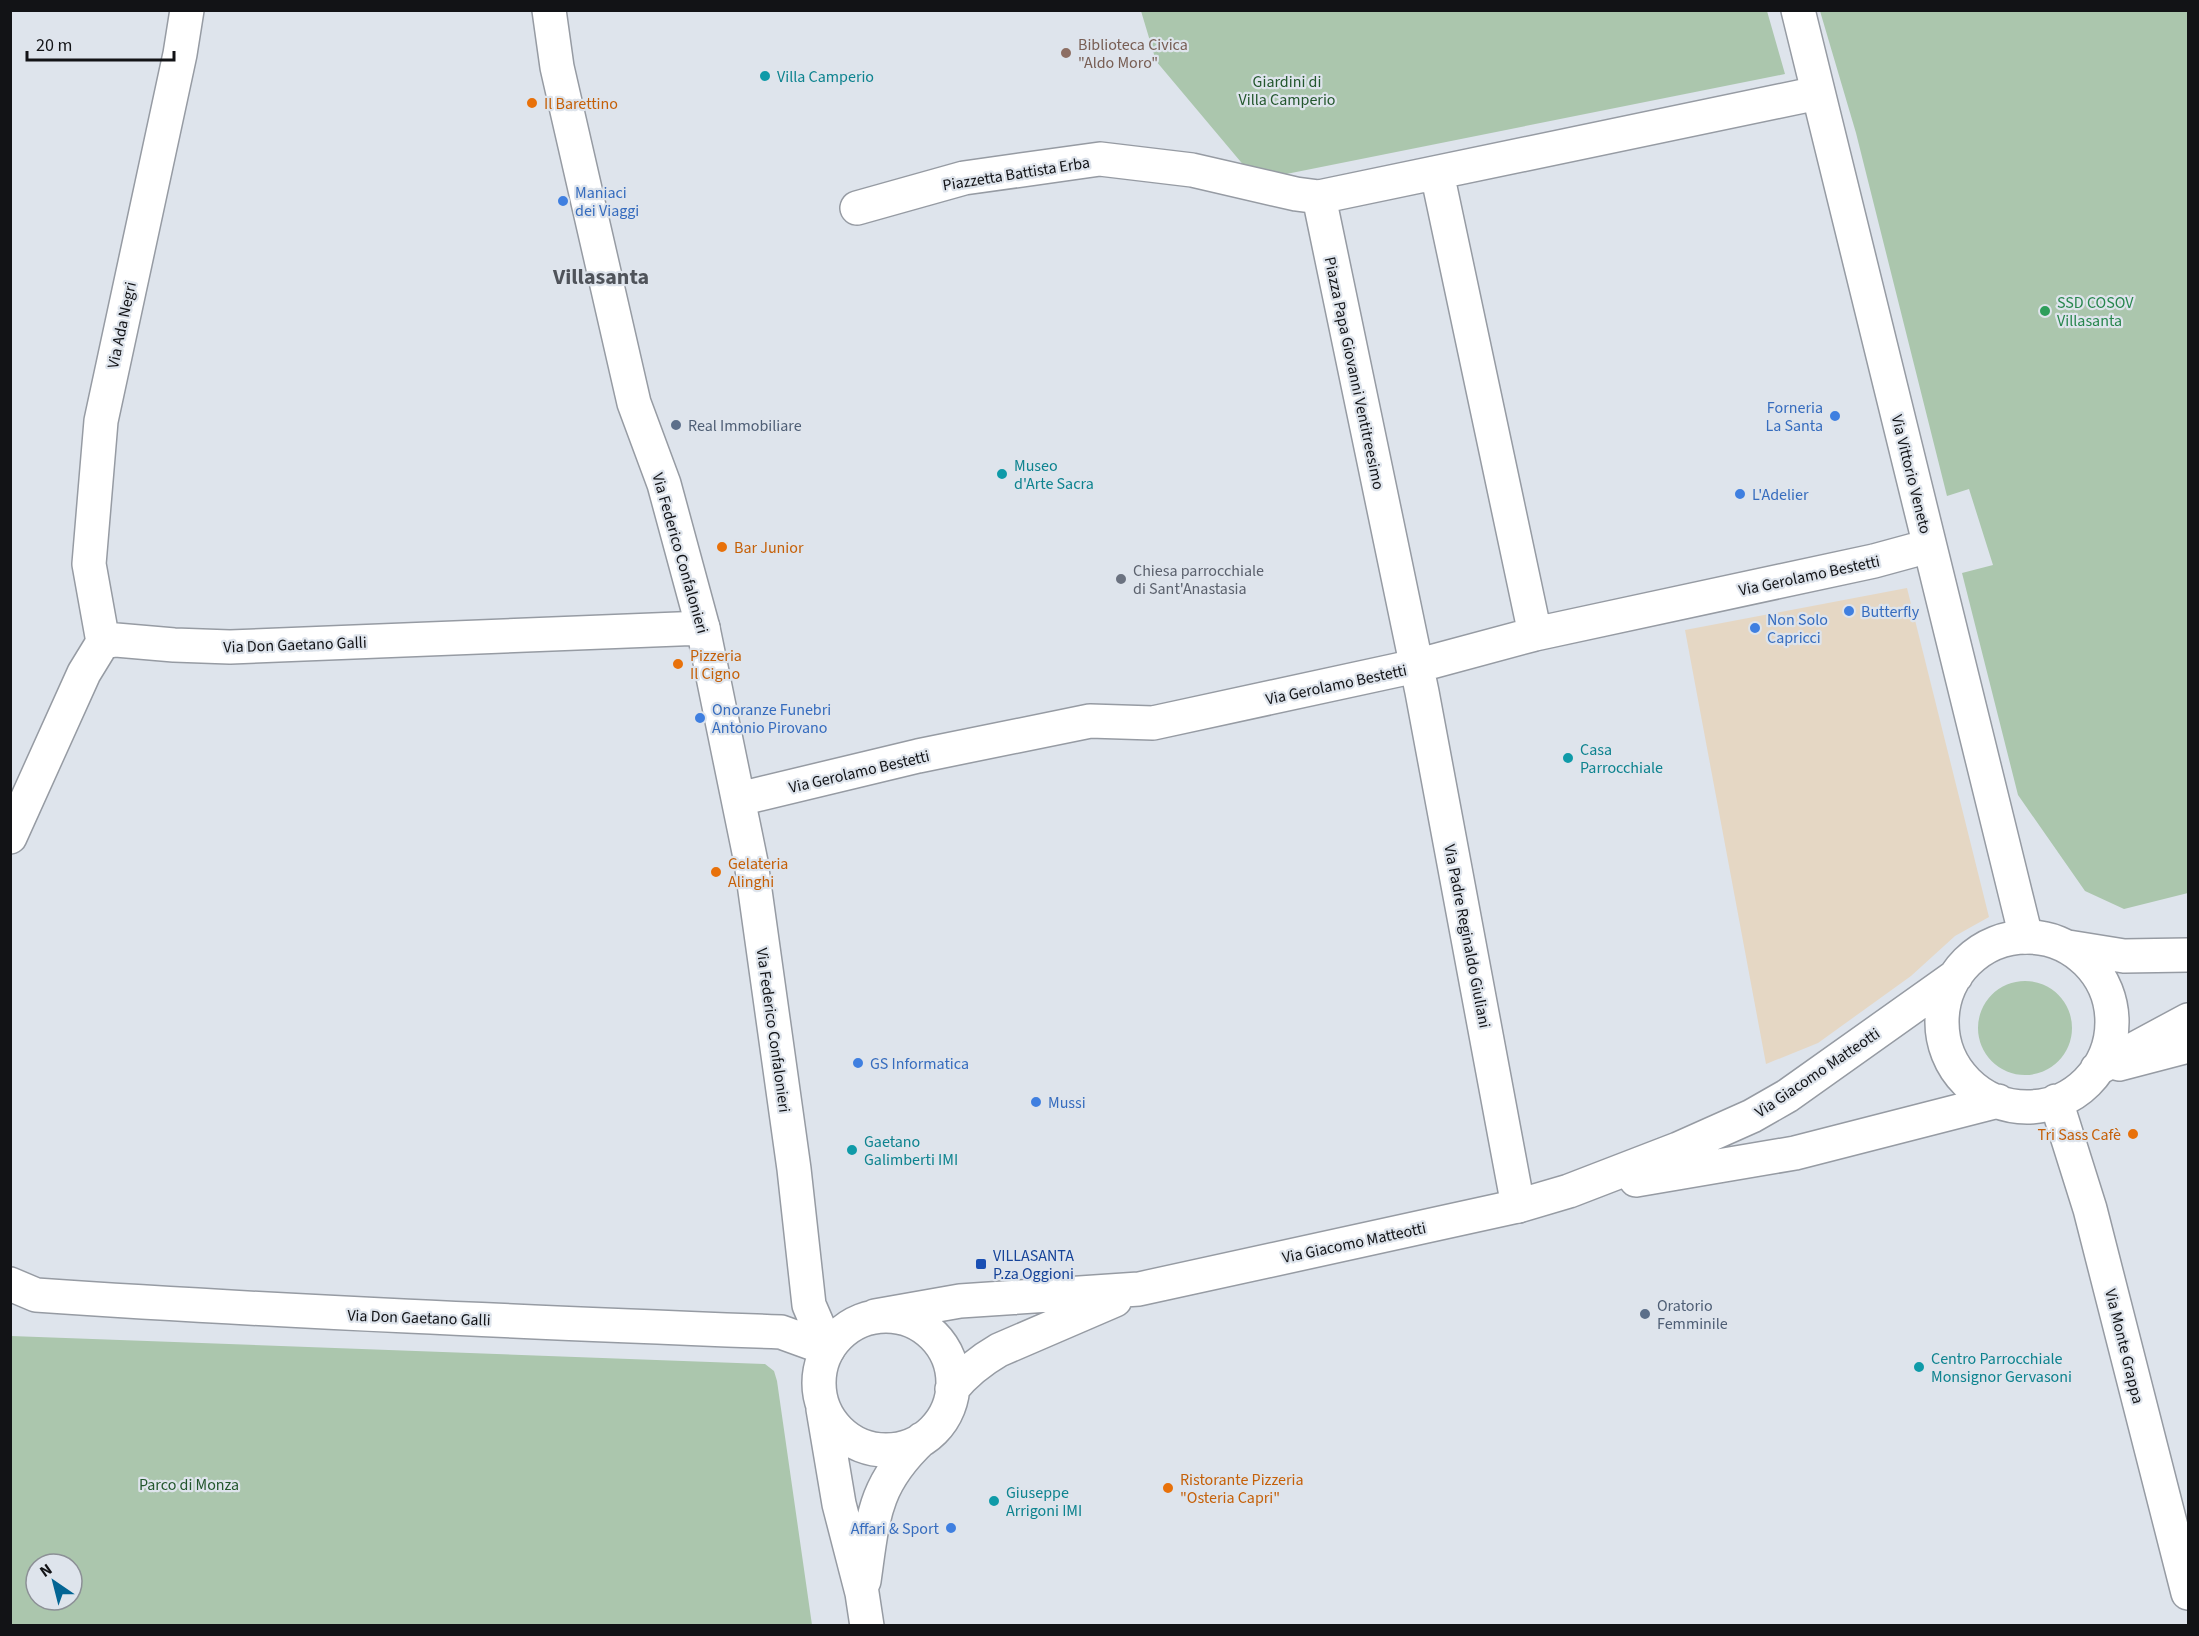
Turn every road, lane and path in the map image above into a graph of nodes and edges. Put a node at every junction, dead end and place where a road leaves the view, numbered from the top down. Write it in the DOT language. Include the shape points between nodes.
graph roads {
  1 [pos="187,10"];
  2 [pos="549,10"];
  3 [pos="1798,10"];
  4 [pos="1818,93"];
  5 [pos="1437,173"];
  6 [pos="1319,197"];
  7 [pos="856,208"];
  8 [pos="1929,546"];
  9 [pos="703,628"];
  10 [pos="1535,634"];
  11 [pos="103,642"];
  12 [pos="1416,666"];
  13 [pos="739,799"];
  14 [pos="10,837"];
  15 [pos="2026,937"];
  16 [pos="2066,947"];
  17 [pos="2188,955"];
  18 [pos="1956,976"];
  19 [pos="2188,1020"];
  20 [pos="2188,1046"];
  21 [pos="2097,1069"];
  22 [pos="1998,1101"];
  23 [pos="2056,1101"];
  24 [pos="1569,1191"];
  25 [pos="1518,1206"];
  26 [pos="10,1284"];
  27 [pos="1139,1289"];
  28 [pos="875,1316"];
  29 [pos="828,1349"];
  30 [pos="952,1389"];
  31 [pos="822,1401"];
  32 [pos="924,1438"];
  33 [pos="862,1593"];
  34 [pos="2188,1593"];
  35 [pos="867,1626"];
  1 -- 11 [label="street, Via Ada Negri" via="101,421 89,564"];
  2 -- 9 [label="street, Via Federico Confalonieri" via="557,67 634,404 664,484"];
  3 -- 4 [label="street, Via Vittorio Veneto"];
  4 -- 5 [label="street"];
  4 -- 8 [label="street, Via Vittorio Veneto"];
  5 -- 6 [label="street"];
  5 -- 10 [label="street"];
  6 -- 7 [label="street, Piazzetta Battista Erba" via="1192,170 1100,159 964,178"];
  6 -- 12 [label="street, Piazza Papa Giovanni Ventitreesimo"];
  8 -- 10 [label="street, Via Gerolamo Bestetti"];
  8 -- 15 [label="street, Via Vittorio Veneto"];
  9 -- 11 [label="street, Via Don Gaetano Galli" via="230,647"];
  9 -- 13 [label="street, Via Federico Confalonieri"];
  10 -- 12 [label="street, Via Gerolamo Bestetti"];
  11 -- 14 [label="street" via="84,673"];
  12 -- 13 [label="street, Via Gerolamo Bestetti" via="1153,723 1079,724 918,756"];
  12 -- 25 [label="street, Via Padre Reginaldo Giuliani"];
  13 -- 29 [label="street, Via Federico Confalonieri" via="794,1169 809,1305"];
  15 -- 16 [label="street"];
  15 -- 18 [label="street" via="1986,948"];
  16 -- 17 [label="street" via="2124,956"];
  16 -- 21 [label="street" via="2096,972 2109,1001 2110,1038"];
  18 -- 22 [label="street" via="1942,1013 1946,1048 1965,1080"];
  18 -- 24 [label="street, Via Giacomo Matteotti" via="1787,1096 1752,1116"];
  19 -- 21 [label="street"];
  20 -- 21 [label="street"];
  21 -- 23 [label="street" via="2075,1092"];
  22 -- 23 [label="street" via="2027,1106"];
  22 -- 24 [label="street, Via Giacomo Matteotti" via="1795,1154"];
  23 -- 34 [label="street, Via Monte Grappa" via="2100,1245"];
  24 -- 25 [label="street, Via Giacomo Matteotti"];
  25 -- 27 [label="street, Via Giacomo Matteotti"];
  26 -- 29 [label="street, Via Don Gaetano Galli" via="36,1295 226,1308 781,1332"];
  27 -- 28 [label="street, Via Giacomo Matteotti" via="960,1301"];
  27 -- 30 [label="street, Via Giacomo Matteotti" via="999,1350 966,1373"];
  28 -- 29 [label="street" via="847,1328"];
  28 -- 30 [label="street" via="905,1318 933,1334 948,1356"];
  29 -- 31 [label="street" via="819,1376"];
  30 -- 32 [label="street" via="948,1409"];
  31 -- 32 [label="street" via="835,1426 863,1446 899,1448"];
  31 -- 33 [label="street" via="839,1504"];
  32 -- 33 [label="street" via="895,1468 875,1510"];
  33 -- 35 [label="street"];
}
